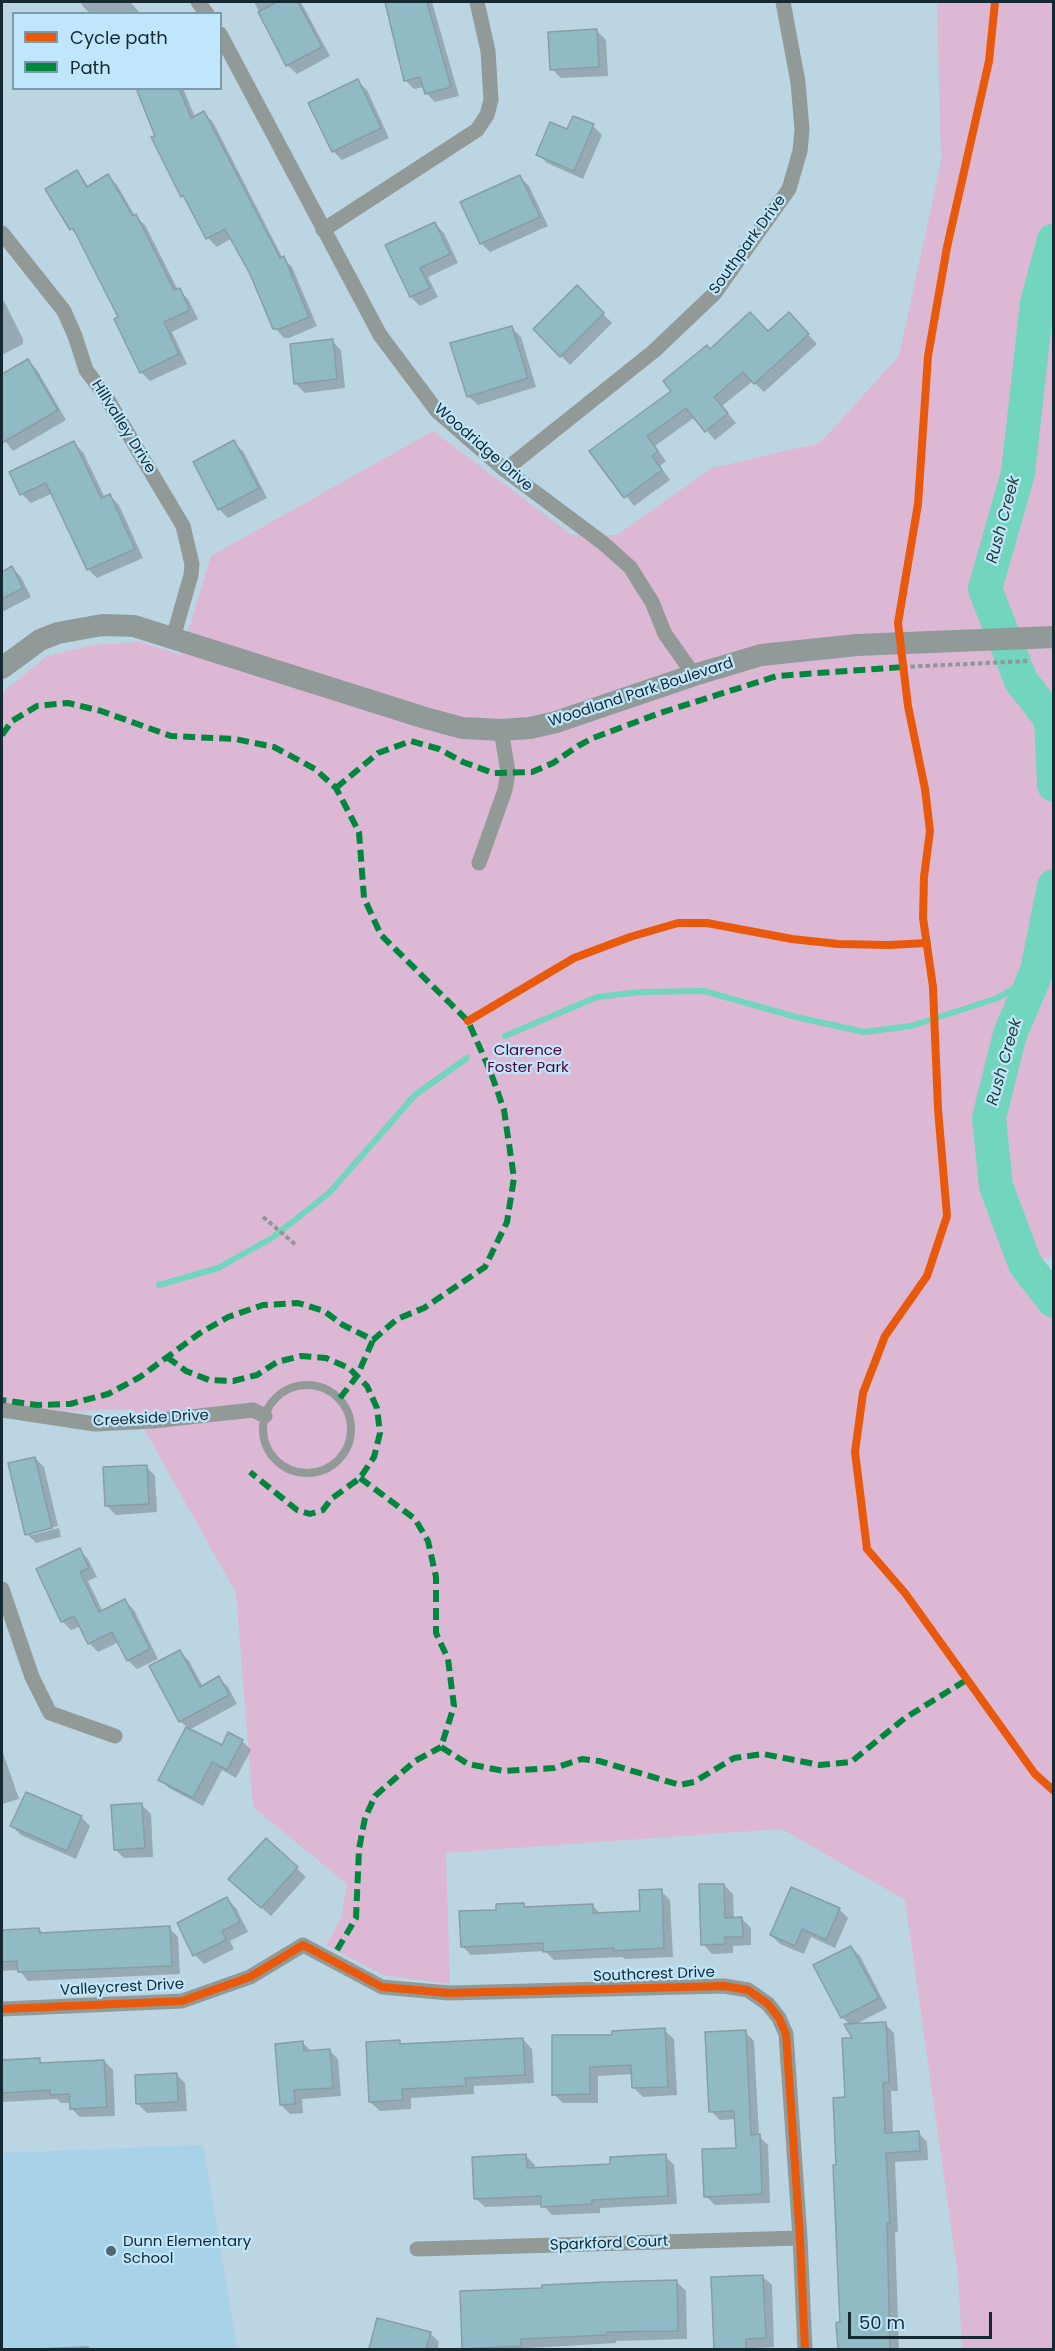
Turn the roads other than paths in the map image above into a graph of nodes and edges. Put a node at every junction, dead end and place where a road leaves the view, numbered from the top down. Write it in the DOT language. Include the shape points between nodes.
graph roads {
  1 [pos="477,2"];
  2 [pos="783,2"];
  3 [pos="222,36"];
  4 [pos="323,230"];
  5 [pos="2,233"];
  6 [pos="505,470"];
  7 [pos="1053,637"];
  8 [pos="173,638"];
  9 [pos="2,668"];
  10 [pos="694,675"];
  11 [pos="501,730"];
  12 [pos="479,864"];
  13 [pos="2,1410"];
  14 [pos="265,1416"];
  15 [pos="2,1589"];
  16 [pos="115,1736"];
  17 [pos="303,1945"];
  18 [pos="2,2009"];
  19 [pos="800,2238"];
  20 [pos="417,2249"];
  21 [pos="805,2349"];
  1 -- 4 [label="street" via="488,51 488,115 477,130"];
  2 -- 6 [label="street, Southpark Drive" via="798,82 802,130 789,189 715,293 654,351"];
  3 -- 4 [label="street, Woodridge Drive"];
  4 -- 6 [label="street, Woodridge Drive" via="380,334 437,411"];
  5 -- 8 [label="street, Hillvalley Drive" via="64,311 86,370 183,526 192,564"];
  6 -- 10 [label="street, Woodridge Drive" via="630,567 652,602 665,633"];
  7 -- 10 [label="street, Woodland Park Boulevard" via="857,645 761,655"];
  8 -- 9 [label="street, Woodland Park Boulevard" via="134,626 91,627 40,640"];
  8 -- 11 [label="street, Woodland Park Boulevard" via="422,717 462,728"];
  10 -- 11 [label="street, Woodland Park Boulevard" via="556,722"];
  11 -- 12 [label="street" via="508,772"];
  13 -- 14 [label="street, Creekside Drive" via="94,1424 153,1422 253,1410"];
  14 -- 14 [label="lane" via="263,1428 269,1451 286,1468 297,1472 321,1471 331,1466 344,1454 351,1438 346,1407 322,1387 299,1385 288,1389 274,1400"];
  15 -- 16 [label="street" via="32,1677 50,1713"];
  17 -- 18 [label="street, Valleycrest Drive" via="250,1977 182,2001"];
  17 -- 19 [label="street, Southcrest Drive" via="382,1987 449,1994 724,1986 748,1990 768,2004 786,2034"];
  19 -- 20 [label="street, Sparkford Court"];
  19 -- 21 [label="street, Southcrest Drive"];
}
